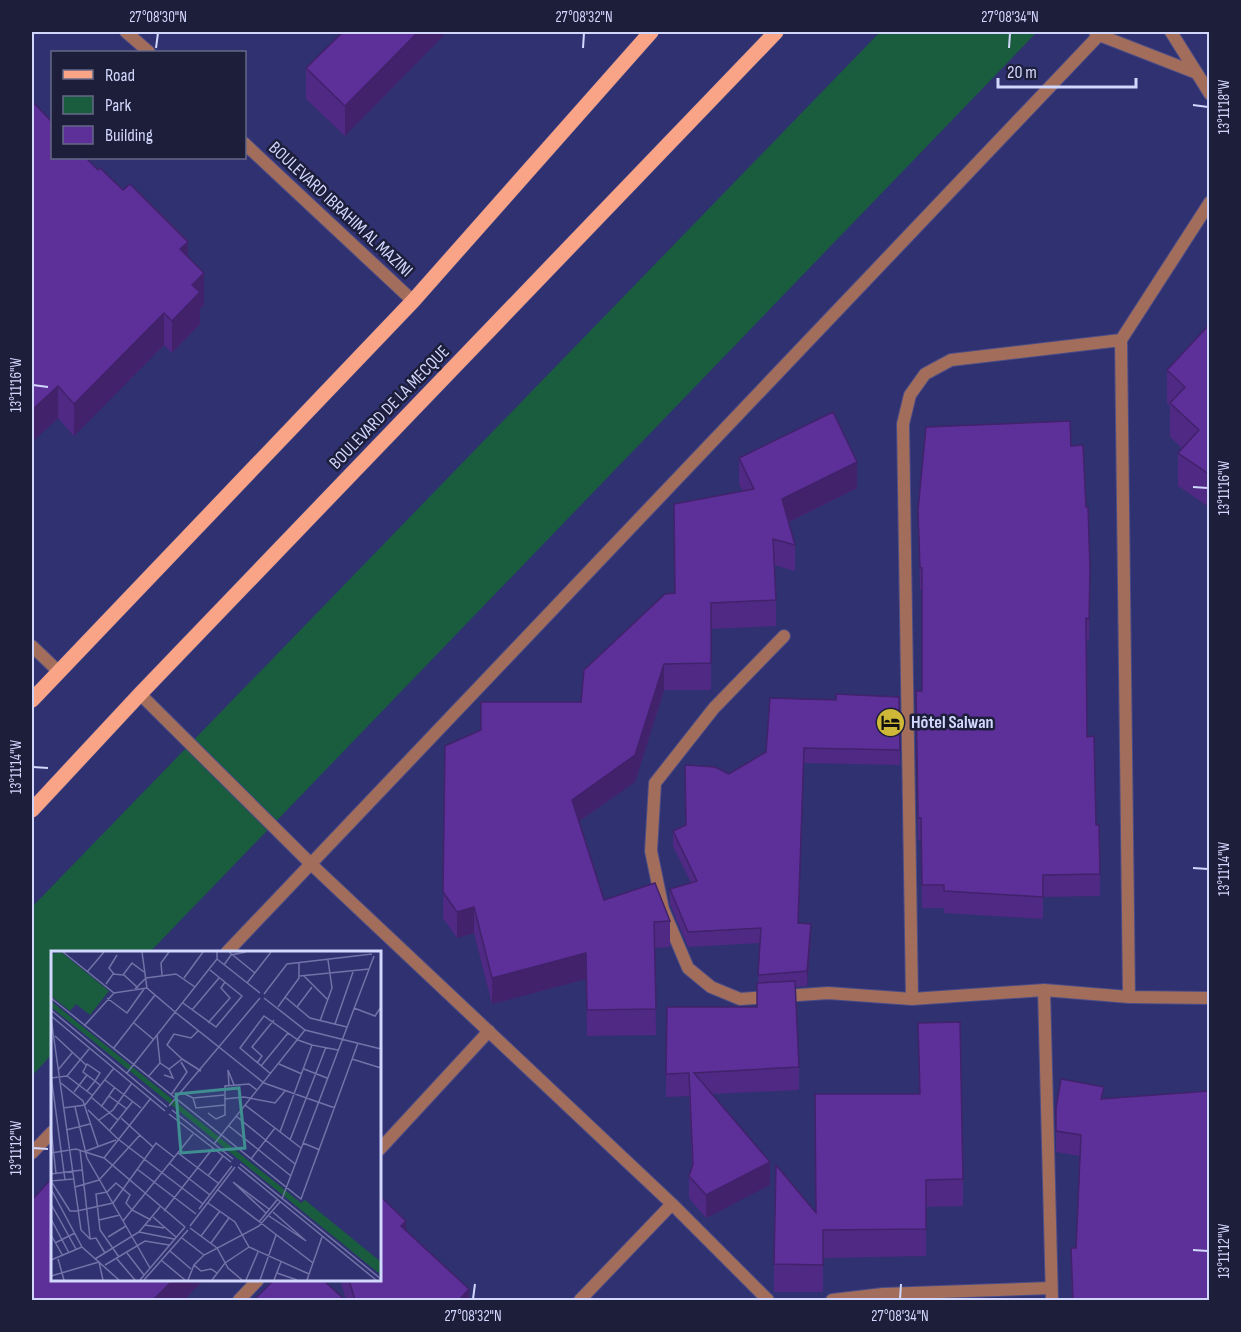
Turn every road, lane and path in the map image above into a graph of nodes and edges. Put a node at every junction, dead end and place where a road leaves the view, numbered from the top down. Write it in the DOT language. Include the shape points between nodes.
graph roads {
  1 [pos="126,32"];
  2 [pos="651,32"];
  3 [pos="776,32"];
  4 [pos="1171,32"];
  5 [pos="1098,33"];
  6 [pos="147,51"];
  7 [pos="1194,72"];
  8 [pos="1209,94"];
  9 [pos="246,145"];
  10 [pos="1209,201"];
  11 [pos="413,301"];
  12 [pos="1121,340"];
  13 [pos="784,636"];
  14 [pos="32,646"];
  15 [pos="59,672"];
  16 [pos="140,694"];
  17 [pos="32,700"];
  18 [pos="32,810"];
  19 [pos="312,865"];
  20 [pos="228,951"];
  21 [pos="1044,990"];
  22 [pos="1130,997"];
  23 [pos="1209,998"];
  24 [pos="912,999"];
  25 [pos="489,1031"];
  26 [pos="51,1133"];
  27 [pos="381,1148"];
  28 [pos="32,1154"];
  29 [pos="672,1204"];
  30 [pos="257,1281"];
  31 [pos="1051,1294"];
  32 [pos="239,1300"];
  33 [pos="580,1300"];
  34 [pos="768,1300"];
  35 [pos="832,1300"];
  1 -- 6 [label="street"];
  2 -- 11 [label="main road"];
  3 -- 16 [label="main road, BOULEVARD DE LA MECQUE"];
  4 -- 7 [label="street"];
  5 -- 7 [label="street"];
  5 -- 19 [label="street"];
  7 -- 8 [label="street"];
  9 -- 11 [label="street, BOULEVARD IBRAHIM AL MAZINI"];
  10 -- 12 [label="street"];
  11 -- 15 [label="main road"];
  12 -- 22 [label="street"];
  12 -- 24 [label="street" via="951,360 925,374 910,395 903,424"];
  13 -- 24 [label="street" via="714,708 655,783 651,851 663,909 688,968 711,987 740,999 828,993"];
  14 -- 15 [label="street"];
  15 -- 17 [label="main road"];
  16 -- 18 [label="main road, BOULEVARD DE LA MECQUE"];
  16 -- 19 [label="street"];
  19 -- 20 [label="street"];
  19 -- 25 [label="street"];
  21 -- 22 [label="street"];
  21 -- 24 [label="street"];
  21 -- 31 [label="street"];
  22 -- 23 [label="street"];
  25 -- 27 [label="street"];
  25 -- 29 [label="street"];
  26 -- 28 [label="street"];
  29 -- 33 [label="street"];
  29 -- 34 [label="street"];
  30 -- 32 [label="street"];
  31 -- 35 [label="street" via="883,1294"];
}
